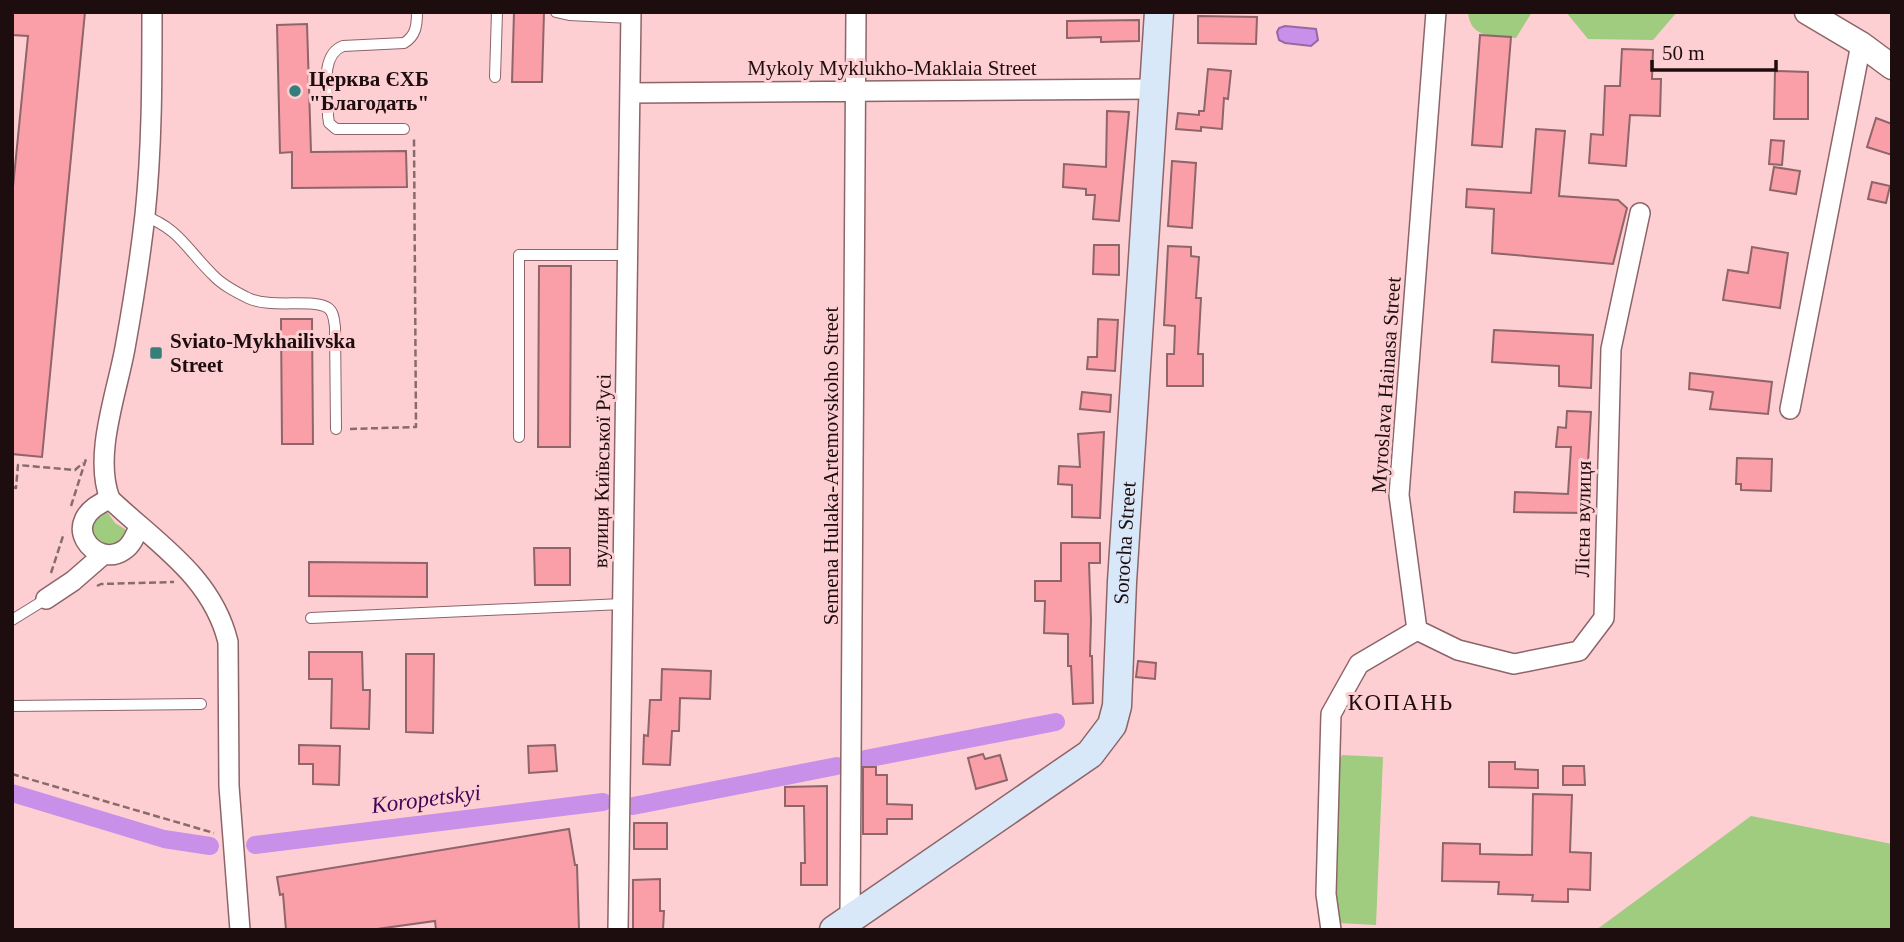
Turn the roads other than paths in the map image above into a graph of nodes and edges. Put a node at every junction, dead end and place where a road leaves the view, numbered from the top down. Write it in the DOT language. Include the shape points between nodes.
graph roads {
  1 [pos="152,12"];
  2 [pos="417,12"];
  3 [pos="497,12"];
  4 [pos="556,12"];
  5 [pos="856,12"];
  6 [pos="1159,12"];
  7 [pos="1436,12"];
  8 [pos="631,15"];
  9 [pos="1819,15"];
  10 [pos="1861,44"];
  11 [pos="1892,67"];
  12 [pos="495,77"];
  13 [pos="1155,89"];
  14 [pos="856,91"];
  15 [pos="630,93"];
  16 [pos="404,130"];
  17 [pos="1640,213"];
  18 [pos="145,216"];
  19 [pos="629,254"];
  20 [pos="1790,409"];
  21 [pos="336,429"];
  22 [pos="519,438"];
  23 [pos="110,499"];
  24 [pos="139,527"];
  25 [pos="98,551"];
  26 [pos="46,599"];
  27 [pos="622,604"];
  28 [pos="312,618"];
  29 [pos="12,620"];
  30 [pos="1417,631"];
  31 [pos="201,704"];
  32 [pos="12,706"];
  33 [pos="842,924"];
  34 [pos="240,930"];
  35 [pos="618,930"];
  36 [pos="1331,930"];
  1 -- 18 [label="street"];
  2 -- 16 [label="lane" via="415,32 404,44 343,46 336,49 328,66 328,116 336,129"];
  3 -- 12 [label="lane"];
  4 -- 8 [label="lane"];
  5 -- 14 [label="street, Semena Hulaka-Artemovskoho Street"];
  6 -- 13 [label="main road, Sorocha Street"];
  7 -- 30 [label="street, Myroslava Hainasa Street" via="1399,495"];
  8 -- 15 [label="street, вулиця Київської Русі"];
  9 -- 10 [label="street"];
  10 -- 11 [label="street"];
  10 -- 20 [label="street"];
  13 -- 14 [label="street, Mykoly Myklukho-Maklaia Street"];
  13 -- 33 [label="main road, Sorocha Street" via="1112,725 1090,754"];
  14 -- 15 [label="street, Mykoly Myklukho-Maklaia Street"];
  14 -- 33 [label="street, Semena Hulaka-Artemovskoho Street"];
  15 -- 19 [label="street, вулиця Київської Русі"];
  17 -- 30 [label="street, Лісна вулиця" via="1611,349 1604,618 1579,651 1514,664 1458,650"];
  18 -- 21 [label="lane" via="169,227 215,277 252,300 329,308 335,327"];
  18 -- 23 [label="street" via="103,467"];
  19 -- 22 [label="lane" via="519,255"];
  19 -- 27 [label="street, вулиця Київської Русі"];
  23 -- 24 [label="street"];
  23 -- 25 [label="street" via="93,507 84,519 83,535"];
  24 -- 25 [label="street" via="119,553"];
  24 -- 34 [label="street" via="190,570 223,620 228,642 229,786"];
  25 -- 26 [label="street" via="81,586"];
  26 -- 29 [label="lane"];
  27 -- 28 [label="lane"];
  27 -- 35 [label="street, вулиця Київської Русі"];
  30 -- 36 [label="street" via="1359,664 1331,714 1326,894"];
  31 -- 32 [label="lane"];
}
